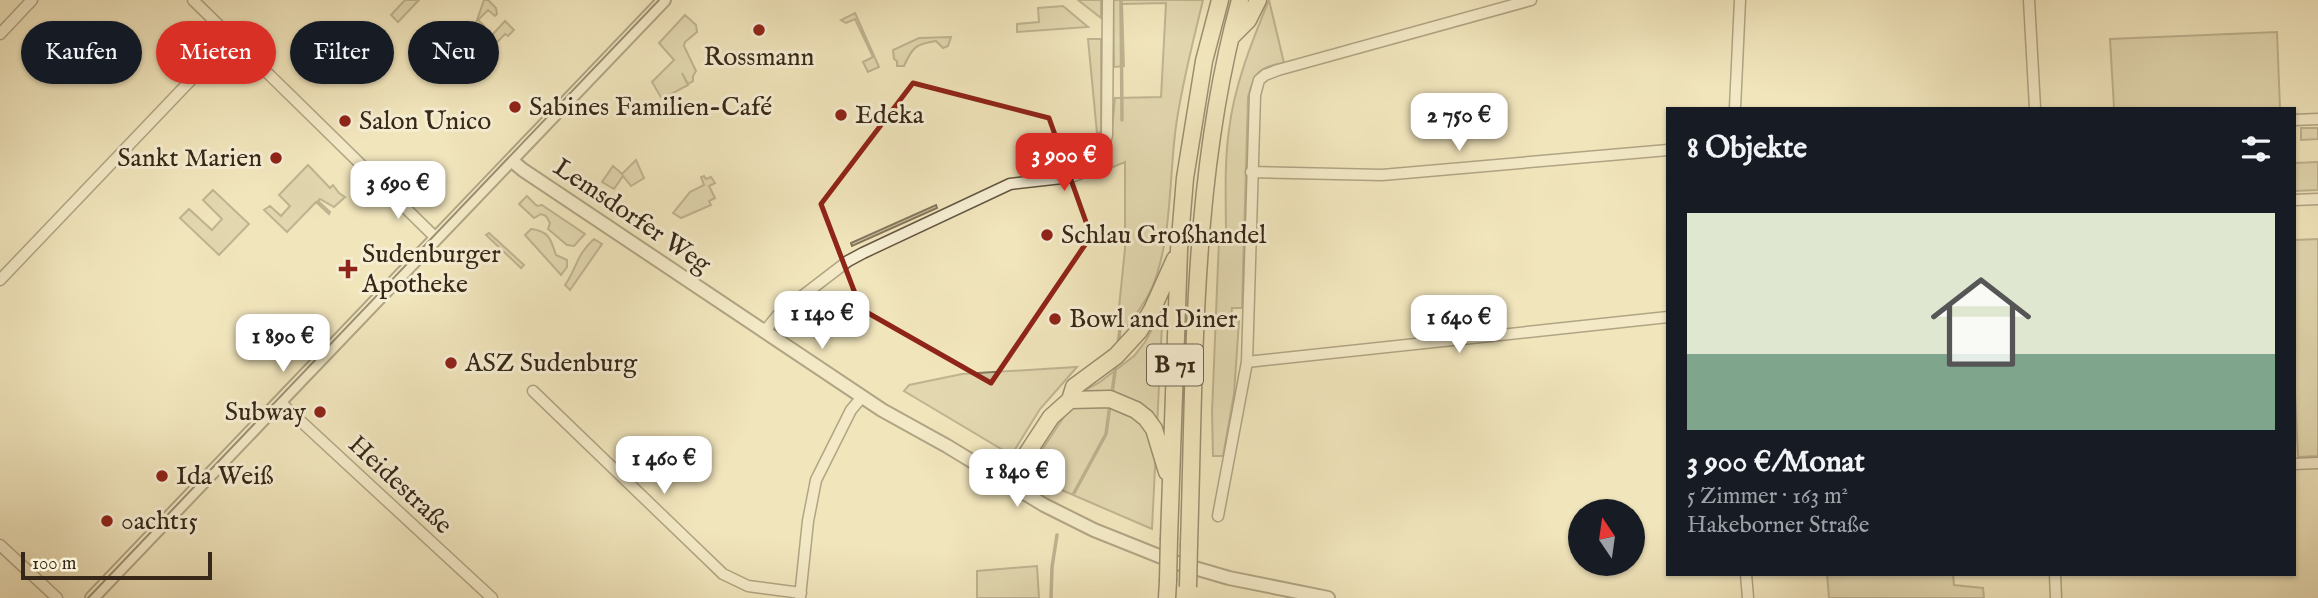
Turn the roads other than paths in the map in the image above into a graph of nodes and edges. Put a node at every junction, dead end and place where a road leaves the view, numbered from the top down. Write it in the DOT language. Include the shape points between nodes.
graph roads {
  1 [pos="32,0"];
  2 [pos="193,0"];
  3 [pos="664,0"];
  4 [pos="1108,0"];
  5 [pos="1210,0"];
  6 [pos="1220,0"];
  7 [pos="1240,0"];
  8 [pos="1258,0"];
  9 [pos="1531,0"];
  10 [pos="1740,0"];
  11 [pos="2029,0"];
  12 [pos="214,21"];
  13 [pos="0,34"];
  14 [pos="1230,38"];
  15 [pos="1204,61"];
  16 [pos="276,82"];
  17 [pos="187,84"];
  18 [pos="1735,107"];
  19 [pos="2035,107"];
  20 [pos="2318,119"];
  21 [pos="2296,120"];
  22 [pos="1666,150"];
  23 [pos="511,160"];
  24 [pos="1251,172"];
  25 [pos="2318,199"];
  26 [pos="2296,200"];
  27 [pos="436,238"];
  28 [pos="1179,250"];
  29 [pos="0,280"];
  30 [pos="1666,317"];
  31 [pos="764,332"];
  32 [pos="1247,362"];
  33 [pos="533,391"];
  34 [pos="862,397"];
  35 [pos="1076,400"];
  36 [pos="280,402"];
  37 [pos="2318,463"];
  38 [pos="2296,464"];
  39 [pos="1170,480"];
  40 [pos="1007,484"];
  41 [pos="1219,516"];
  42 [pos="0,544"];
  43 [pos="1746,576"];
  44 [pos="2055,576"];
  45 [pos="1188,593"];
  46 [pos="801,596"];
  47 [pos="57,598"];
  48 [pos="92,598"];
  49 [pos="492,598"];
  50 [pos="1167,598"];
  51 [pos="1328,598"];
  52 [pos="1748,598"];
  53 [pos="2056,598"];
  1 -- 13 [label="street"];
  2 -- 12 [label="street"];
  3 -- 23 [label="street"];
  4 -- 31 [label="street" via="1107,135 1095,165 1075,176 1010,184 855,257 777,316"];
  5 -- 15 [label="highway"];
  6 -- 15 [label="highway, B 71"];
  7 -- 14 [label="highway, B 71"];
  8 -- 14 [label="highway" via="1248,20"];
  9 -- 24 [label="street" via="1265,75 1255,95"];
  10 -- 18 [label="street"];
  11 -- 19 [label="street"];
  14 -- 45 [label="highway, B 71, bridge" via="1202,214"];
  15 -- 28 [label="highway, B 71" via="1187,158"];
  16 -- 27 [label="street"];
  17 -- 29 [label="street"];
  20 -- 21 [label="street"];
  22 -- 24 [label="street" via="1382,175"];
  23 -- 27 [label="street"];
  23 -- 31 [label="street, Lemsdorfer Weg"];
  24 -- 32 [label="street"];
  25 -- 26 [label="street"];
  27 -- 36 [label="street"];
  28 -- 35 [label="highway" via="1146,322 1116,356 1074,387"];
  28 -- 39 [label="highway, B 71"];
  30 -- 32 [label="street"];
  31 -- 34 [label="street, Lemsdorfer Weg"];
  32 -- 41 [label="street"];
  33 -- 46 [label="street" via="723,574 748,586"];
  34 -- 40 [label="street, Lemsdorfer Weg"];
  34 -- 46 [label="street" via="816,480"];
  35 -- 39 [label="highway" via="1110,399 1146,418"];
  35 -- 40 [label="highway" via="1051,417"];
  36 -- 48 [label="street"];
  36 -- 49 [label="street, Heidestraße"];
  37 -- 38 [label="street"];
  39 -- 50 [label="highway, B 71, bridge"];
  40 -- 51 [label="street, Lemsdorfer Weg" via="1140,550 1239,581"];
  42 -- 47 [label="street"];
  43 -- 52 [label="street"];
  44 -- 53 [label="street"];
}
